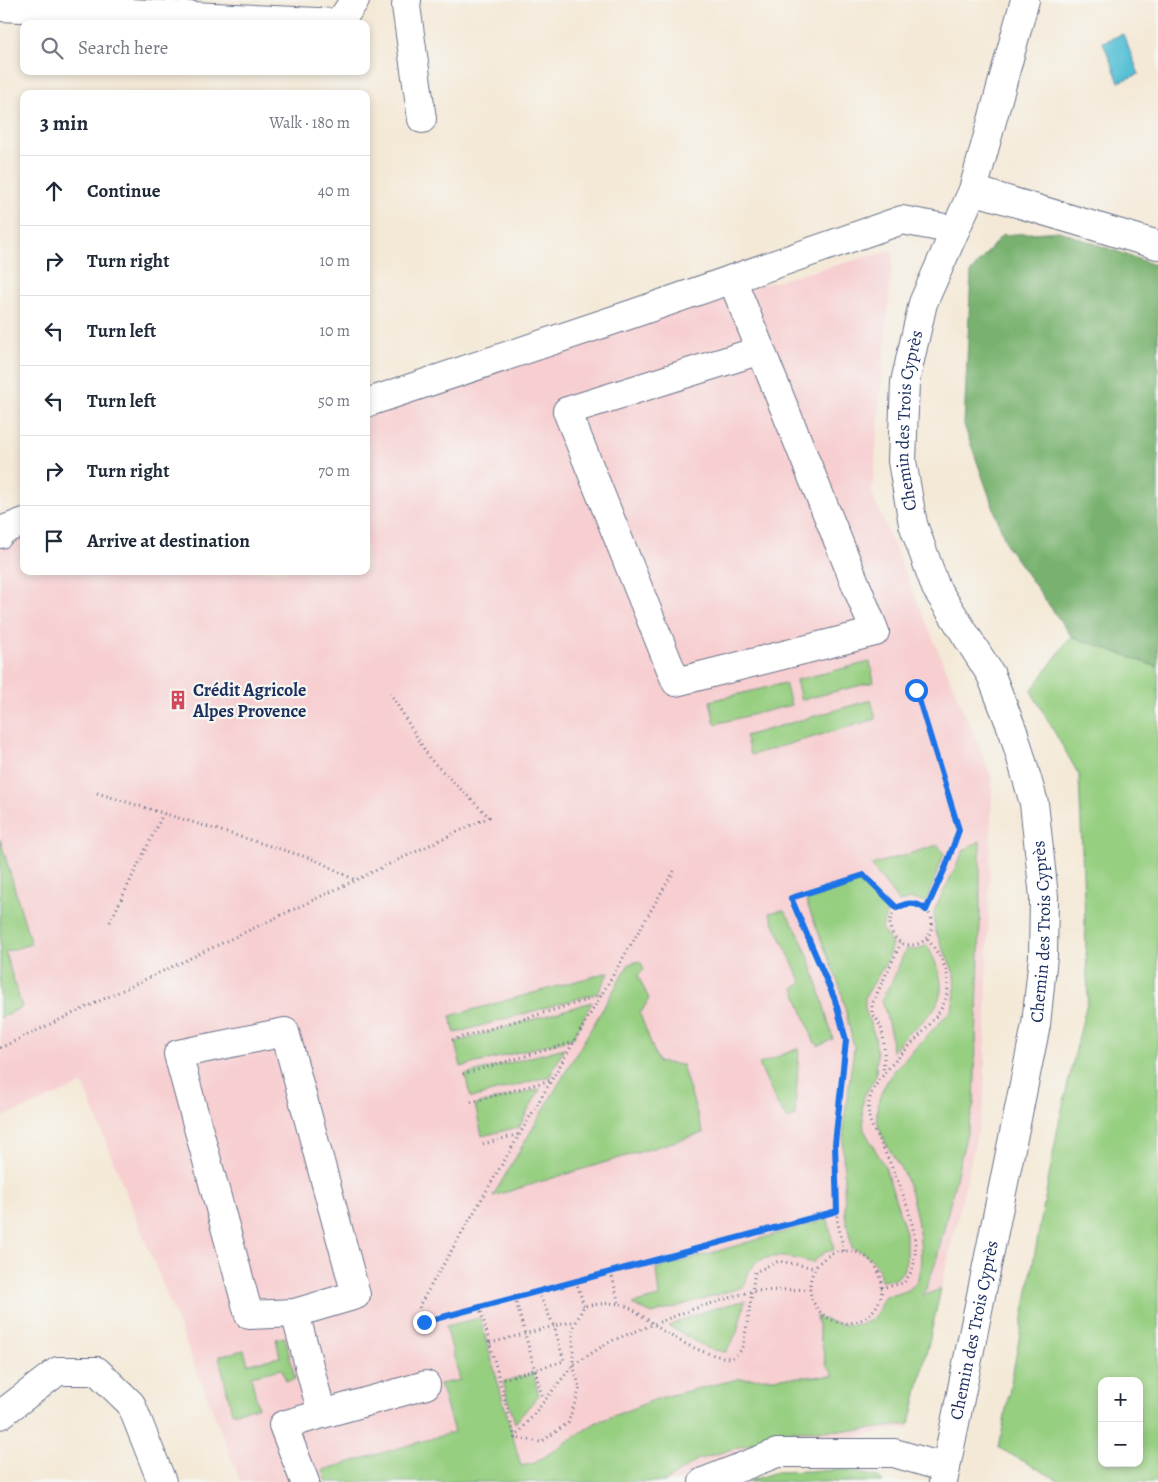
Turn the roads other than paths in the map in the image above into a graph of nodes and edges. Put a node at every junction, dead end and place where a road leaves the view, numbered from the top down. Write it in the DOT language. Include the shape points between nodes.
graph roads {
  1 [pos="355,0"];
  2 [pos="407,0"];
  3 [pos="1025,0"];
  4 [pos="0,7"];
  5 [pos="275,20"];
  6 [pos="341,20"];
  7 [pos="422,119"];
  8 [pos="973,190"];
  9 [pos="955,230"];
  10 [pos="1158,245"];
  11 [pos="732,279"];
  12 [pos="761,350"];
  13 [pos="370,402"];
  14 [pos="20,524"];
  15 [pos="0,534"];
  16 [pos="295,1313"];
  17 [pos="426,1385"];
  18 [pos="322,1414"];
  19 [pos="0,1415"];
  20 [pos="945,1478"];
  21 [pos="162,1482"];
  22 [pos="305,1482"];
  23 [pos="704,1482"];
  1 -- 6 [label="street"];
  2 -- 7 [label="street"];
  3 -- 8 [label="street, Chemin des Trois Cyprès"];
  4 -- 5 [label="street"];
  8 -- 9 [label="street, Chemin des Trois Cyprès"];
  8 -- 10 [label="street"];
  9 -- 11 [label="street" via="902,220"];
  9 -- 20 [label="street, Chemin des Trois Cyprès" via="922,303 906,373 902,461 913,524 936,588 991,675 1014,734 1034,803 1044,897 1043,956 1036,1025"];
  11 -- 12 [label="street"];
  11 -- 13 [label="street"];
  12 -- 12 [label="street" via="875,632 676,682 567,411"];
  14 -- 15 [label="street"];
  16 -- 16 [label="street" via="356,1295 286,1032 178,1054 249,1315"];
  16 -- 18 [label="street"];
  17 -- 18 [label="street"];
  18 -- 22 [label="street" via="283,1425"];
  19 -- 21 [label="street" via="58,1371 96,1372 132,1404"];
  20 -- 23 [label="street" via="894,1453 777,1453"];
}
